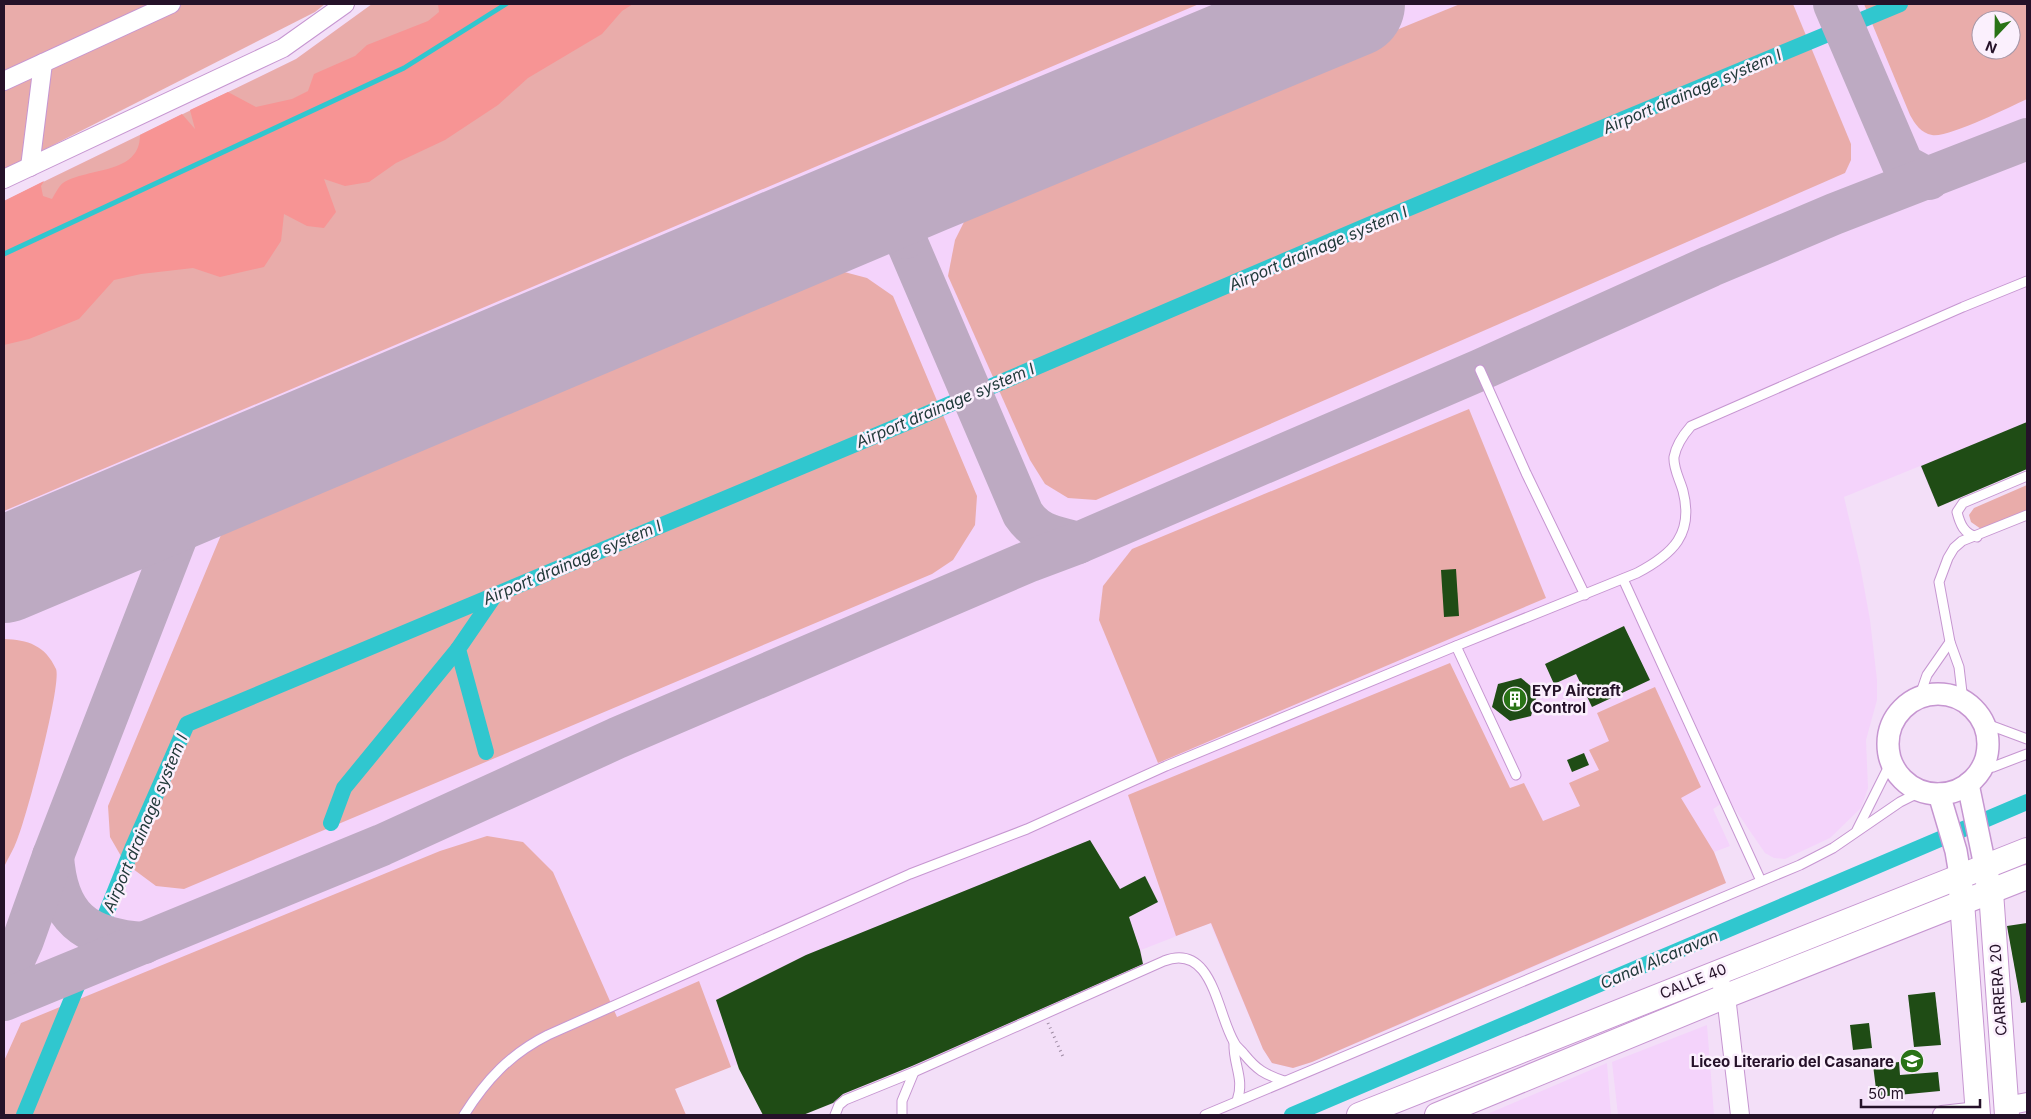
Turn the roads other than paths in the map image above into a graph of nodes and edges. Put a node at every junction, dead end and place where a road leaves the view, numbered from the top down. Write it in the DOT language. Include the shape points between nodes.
graph roads {
  1 [pos="171,4"];
  2 [pos="345,4"];
  3 [pos="42,64"];
  4 [pos="4,81"];
  5 [pos="30,167"];
  6 [pos="4,179"];
  7 [pos="2027,281"];
  8 [pos="1480,370"];
  9 [pos="2027,476"];
  10 [pos="2027,515"];
  11 [pos="1978,537"];
  12 [pos="1623,579"];
  13 [pos="1584,595"];
  14 [pos="1950,642"];
  15 [pos="1456,646"];
  16 [pos="1919,698"];
  17 [pos="1963,701"];
  18 [pos="1984,723"];
  19 [pos="2027,739"];
  20 [pos="2027,754"];
  21 [pos="1892,762"];
  22 [pos="1516,775"];
  23 [pos="1975,776"];
  24 [pos="1931,793"];
  25 [pos="1856,832"];
  26 [pos="2027,850"];
  27 [pos="1983,856"];
  28 [pos="1960,875"];
  29 [pos="2027,877"];
  30 [pos="1761,882"];
  31 [pos="1991,892"];
  32 [pos="1962,904"];
  33 [pos="1717,972"];
  34 [pos="1726,996"];
  35 [pos="1234,1043"];
  36 [pos="914,1072"];
  37 [pos="1284,1081"];
  38 [pos="1237,1101"];
  39 [pos="2013,1108"];
  40 [pos="1978,1113"];
  41 [pos="464,1115"];
  42 [pos="835,1115"];
  43 [pos="902,1115"];
  44 [pos="1205,1115"];
  45 [pos="1359,1115"];
  46 [pos="1437,1115"];
  47 [pos="1740,1115"];
  48 [pos="1942,1115"];
  1 -- 3 [label="street"];
  2 -- 5 [label="street" via="283,48"];
  3 -- 4 [label="street"];
  3 -- 5 [label="street"];
  5 -- 6 [label="street"];
  7 -- 12 [label="lane" via="1691,426 1674,457 1687,513 1684,533 1660,561"];
  8 -- 13 [label="lane"];
  9 -- 11 [label="lane" via="1963,503 1957,512 1964,530"];
  10 -- 11 [label="lane"];
  11 -- 14 [label="lane" via="1954,548 1940,576"];
  12 -- 13 [label="lane"];
  12 -- 30 [label="lane"];
  13 -- 15 [label="lane"];
  14 -- 16 [label="lane" via="1927,675"];
  14 -- 17 [label="lane" via="1959,667"];
  15 -- 22 [label="lane"];
  15 -- 41 [label="lane" via="1175,763 1027,829 910,874 548,1035 525,1046 503,1066 479,1091"];
  16 -- 17 [label="street" via="1949,695"];
  16 -- 21 [label="street" via="1896,717 1890,731 1888,747"];
  17 -- 18 [label="street" via="1979,714"];
  18 -- 19 [label="lane"];
  18 -- 23 [label="street" via="1988,754"];
  20 -- 23 [label="lane"];
  21 -- 24 [label="street" via="1898,775 1909,785"];
  21 -- 25 [label="lane"];
  23 -- 24 [label="street" via="1955,792"];
  23 -- 27 [label="street" via="1975,816"];
  24 -- 25 [label="lane" via="1900,802"];
  24 -- 28 [label="street" via="1949,827"];
  25 -- 30 [label="lane" via="1800,866"];
  26 -- 27 [label="main road, CALLE 40"];
  27 -- 28 [label="main road, CALLE 40"];
  27 -- 31 [label="main road, CARRERA 20"];
  28 -- 32 [label="main road, CARRERA 20"];
  28 -- 33 [label="main road, CALLE 40"];
  29 -- 31 [label="main road, CALLE 40"];
  30 -- 37 [label="lane"];
  31 -- 32 [label="main road, CALLE 40"];
  31 -- 39 [label="main road, CARRERA 20"];
  32 -- 34 [label="main road, CALLE 40"];
  32 -- 40 [label="main road, CARRERA 20"];
  33 -- 34 [label="street"];
  33 -- 45 [label="main road, CALLE 40"];
  34 -- 46 [label="main road, CALLE 40"];
  34 -- 47 [label="street"];
  35 -- 36 [label="lane" via="1206,974 1197,963 1181,957 1164,961"];
  35 -- 37 [label="lane" via="1256,1069"];
  35 -- 38 [label="lane" via="1233,1054 1241,1085"];
  36 -- 42 [label="lane" via="845,1100"];
  36 -- 43 [label="lane" via="902,1101"];
  37 -- 38 [label="lane"];
  38 -- 44 [label="lane"];
  40 -- 48 [label="street"];
}
